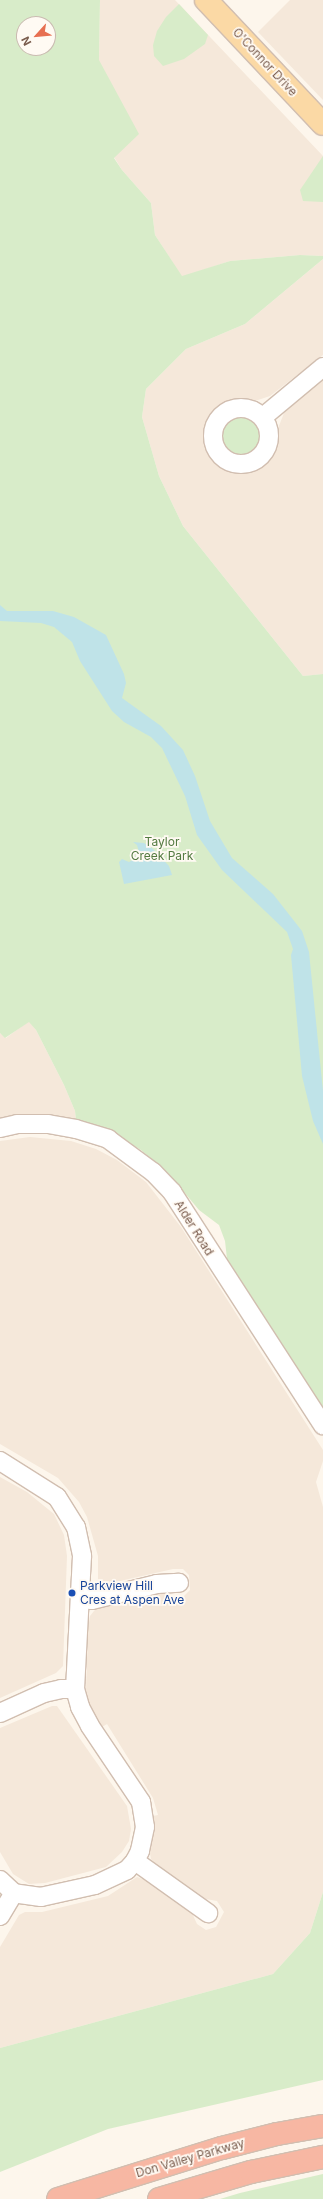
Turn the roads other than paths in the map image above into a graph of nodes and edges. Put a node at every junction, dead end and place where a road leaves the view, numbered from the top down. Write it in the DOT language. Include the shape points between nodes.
graph roads {
  1 [pos="206,0"];
  2 [pos="323,124"];
  3 [pos="323,367"];
  4 [pos="263,417"];
  5 [pos="0,1128"];
  6 [pos="323,1425"];
  7 [pos="0,1461"];
  8 [pos="179,1583"];
  9 [pos="81,1600"];
  10 [pos="74,1690"];
  11 [pos="0,1713"];
  12 [pos="135,1861"];
  13 [pos="0,1880"];
  14 [pos="14,1893"];
  15 [pos="208,1913"];
  16 [pos="0,1916"];
  17 [pos="323,2126"];
  18 [pos="323,2157"];
  19 [pos="58,2199"];
  20 [pos="159,2199"];
  1 -- 2 [label="main road, O'Connor Drive"];
  3 -- 4 [label="street"];
  5 -- 6 [label="street, Alder Road" via="17,1124 48,1124 76,1129 108,1140 153,1172 172,1192"];
  7 -- 9 [label="street" via="45,1488 70,1514 81,1540"];
  8 -- 9 [label="street" via="157,1584 92,1600"];
  9 -- 10 [label="street"];
  10 -- 11 [label="street" via="61,1689 44,1693"];
  10 -- 12 [label="street" via="90,1726 141,1802 144,1813 144,1838"];
  12 -- 14 [label="street" via="122,1873 95,1885 41,1897"];
  12 -- 15 [label="street"];
  13 -- 14 [label="street"];
  14 -- 16 [label="street"];
  17 -- 19 [label="highway, Don Valley Parkway" via="222,2148"];
  18 -- 20 [label="highway" via="251,2172"];
}
